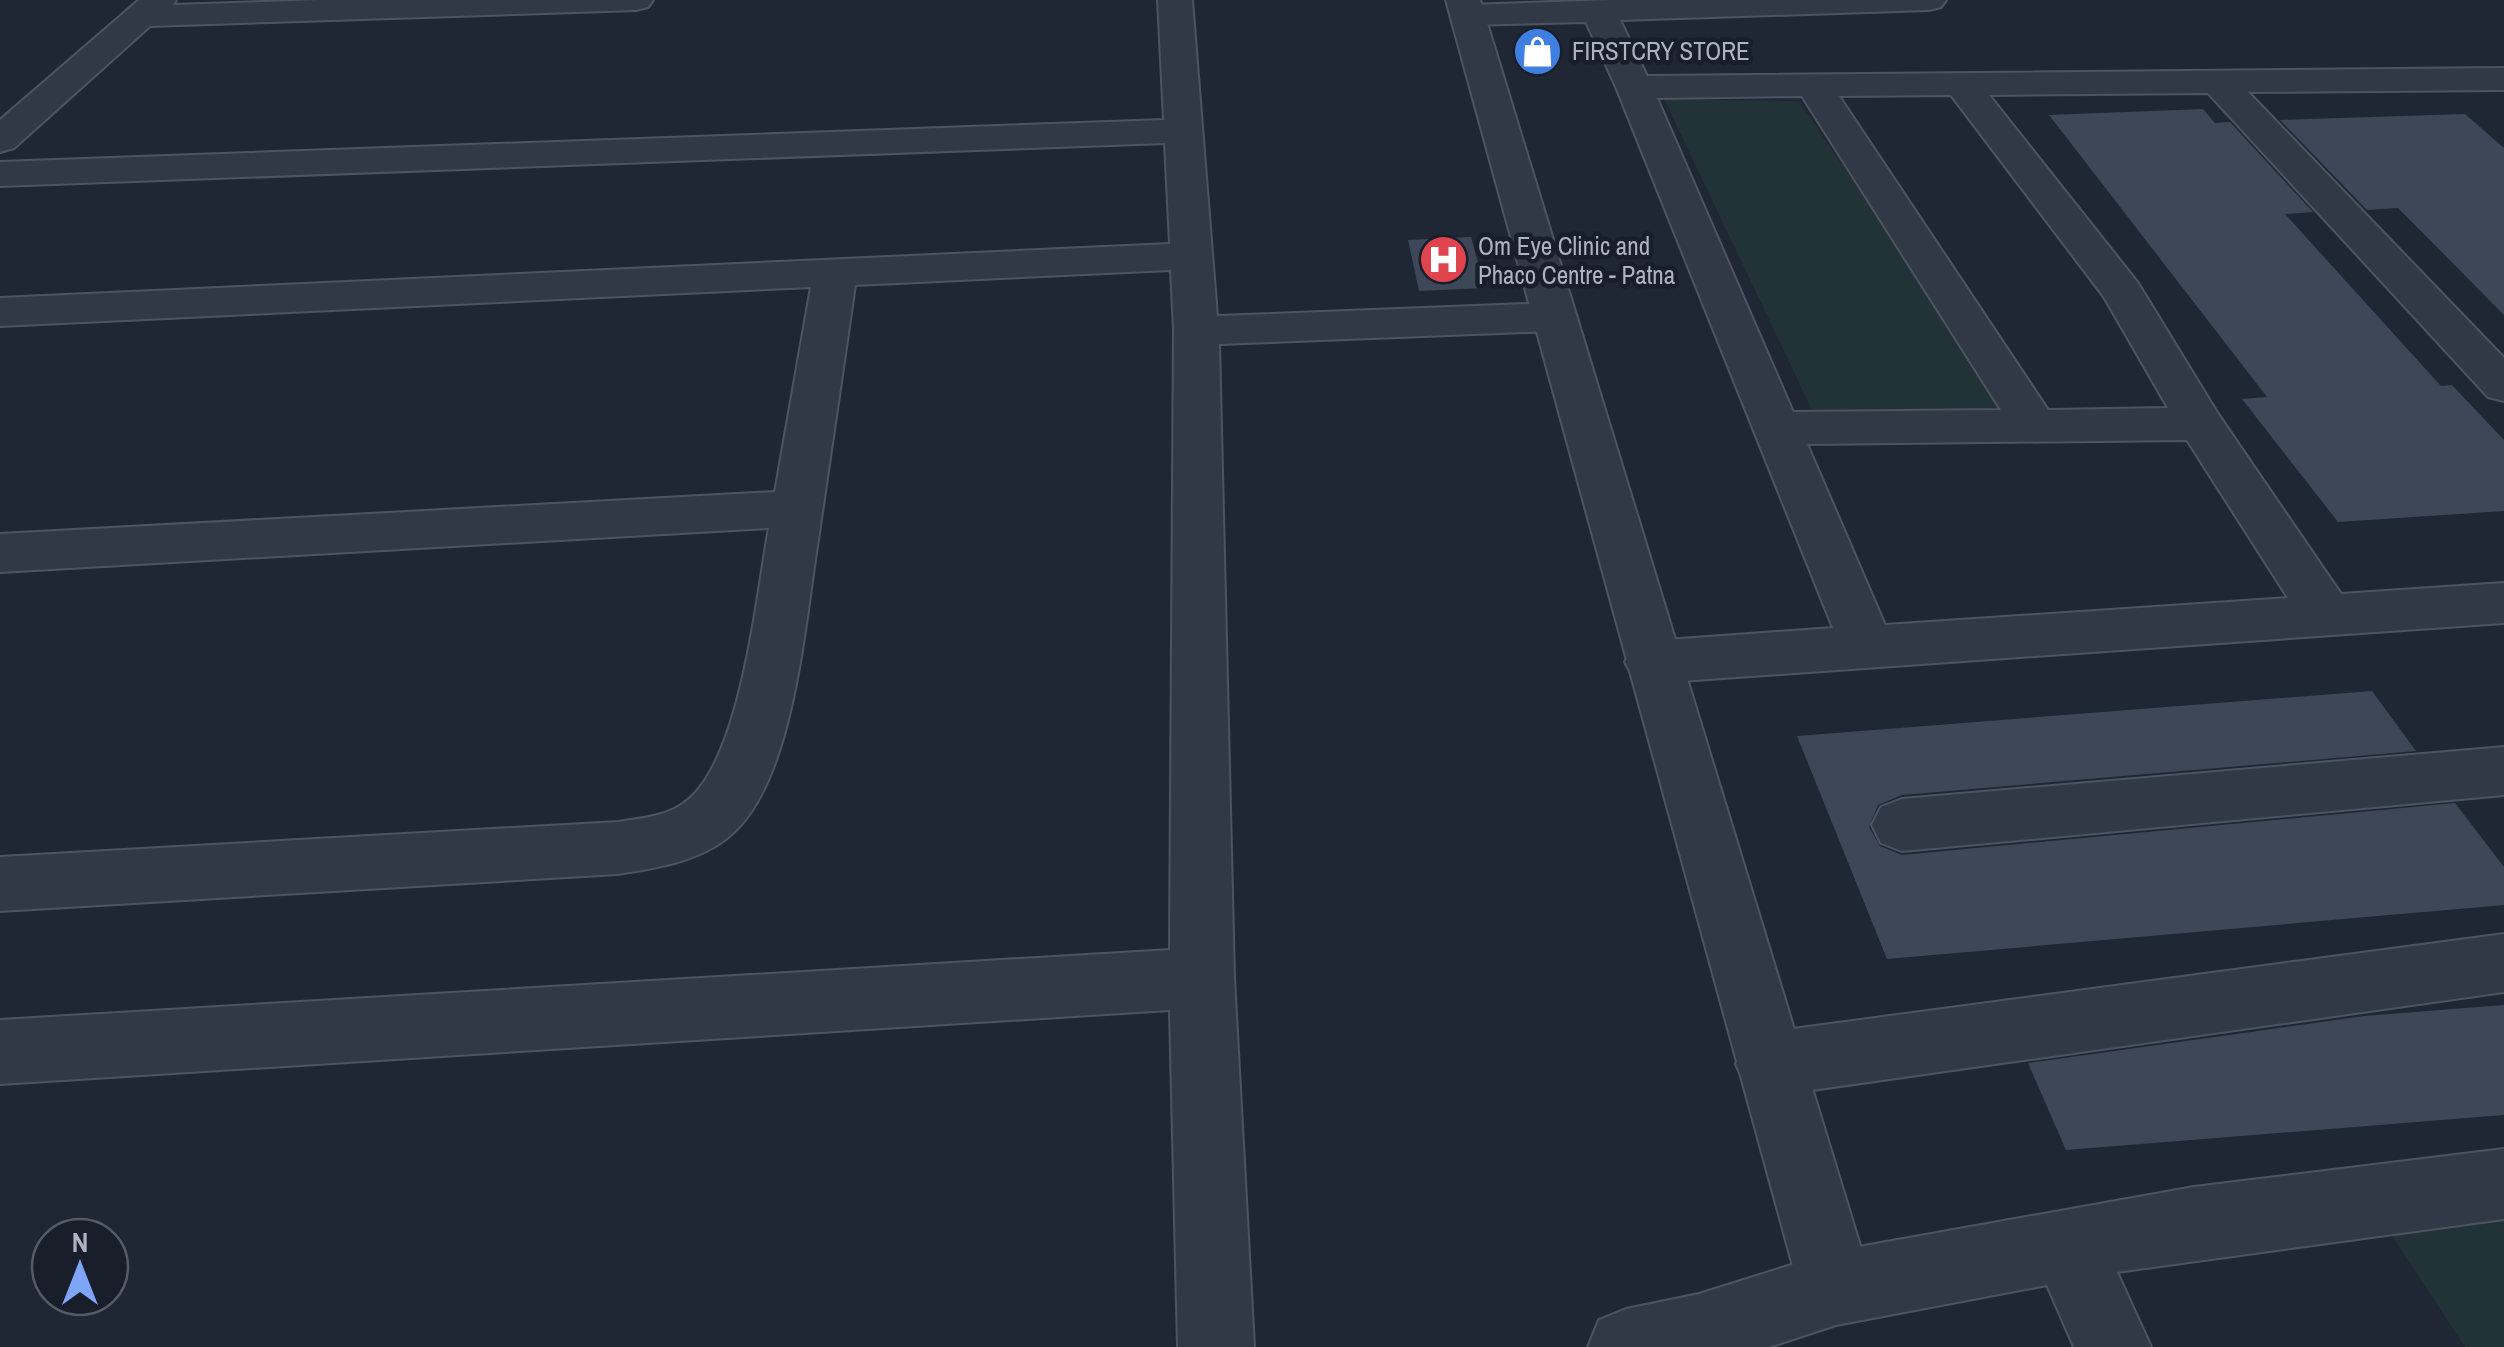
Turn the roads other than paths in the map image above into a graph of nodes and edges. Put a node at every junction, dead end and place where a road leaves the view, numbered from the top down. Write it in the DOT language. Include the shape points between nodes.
graph roads {
  1 [pos="636,0"];
  2 [pos="1175,0"];
  3 [pos="1929,0"];
  4 [pos="1727,4"];
  5 [pos="152,8"];
  6 [pos="1466,8"];
  7 [pos="1598,11"];
  8 [pos="2486,79"];
  9 [pos="2218,82"];
  10 [pos="1961,84"];
  11 [pos="1813,85"];
  12 [pos="1634,87"];
  13 [pos="2504,110"];
  14 [pos="1183,131"];
  15 [pos="0,140"];
  16 [pos="0,174"];
  17 [pos="1191,256"];
  18 [pos="835,272"];
  19 [pos="0,312"];
  20 [pos="1554,317"];
  21 [pos="1196,331"];
  22 [pos="2504,386"];
  23 [pos="2201,424"];
  24 [pos="2035,426"];
  25 [pos="1778,428"];
  26 [pos="798,509"];
  27 [pos="0,554"];
  28 [pos="2504,602"];
  29 [pos="2328,617"];
  30 [pos="1867,645"];
  31 [pos="1652,662"];
  32 [pos="2504,771"];
  33 [pos="1902,825"];
  34 [pos="0,884"];
  35 [pos="2504,963"];
  36 [pos="1202,978"];
  37 [pos="0,1052"];
  38 [pos="1770,1064"];
  39 [pos="2504,1184"];
  40 [pos="2066,1245"];
  41 [pos="1836,1288"];
  42 [pos="1701,1340"];
  43 [pos="1216,1347"];
  44 [pos="1626,1347"];
  45 [pos="2113,1347"];
  1 -- 5 [label="street"];
  2 -- 14 [label="street"];
  3 -- 4 [label="street"];
  4 -- 7 [label="street"];
  5 -- 15 [label="street"];
  6 -- 7 [label="street"];
  6 -- 20 [label="street"];
  7 -- 12 [label="street"];
  8 -- 9 [label="street"];
  8 -- 13 [label="street"];
  9 -- 10 [label="street"];
  9 -- 22 [label="street"];
  10 -- 11 [label="street"];
  10 -- 23 [label="street" via="2123,292"];
  11 -- 12 [label="street"];
  11 -- 24 [label="street"];
  12 -- 25 [label="street"];
  14 -- 16 [label="street"];
  14 -- 17 [label="street"];
  17 -- 18 [label="street"];
  17 -- 21 [label="street"];
  18 -- 19 [label="street"];
  18 -- 26 [label="street"];
  20 -- 21 [label="street"];
  20 -- 31 [label="street"];
  21 -- 36 [label="street"];
  23 -- 24 [label="street"];
  23 -- 29 [label="street"];
  24 -- 25 [label="street"];
  25 -- 30 [label="street"];
  26 -- 27 [label="street"];
  26 -- 34 [label="street" via="769,676 741,768 725,800 702,823 668,841"];
  28 -- 29 [label="street"];
  29 -- 30 [label="street"];
  30 -- 31 [label="street"];
  31 -- 38 [label="street"];
  32 -- 33 [label="street"];
  35 -- 38 [label="street"];
  36 -- 37 [label="street"];
  36 -- 43 [label="street"];
  38 -- 41 [label="street"];
  39 -- 40 [label="street"];
  40 -- 41 [label="street"];
  40 -- 45 [label="street"];
  41 -- 42 [label="street"];
  42 -- 44 [label="street"];
}
